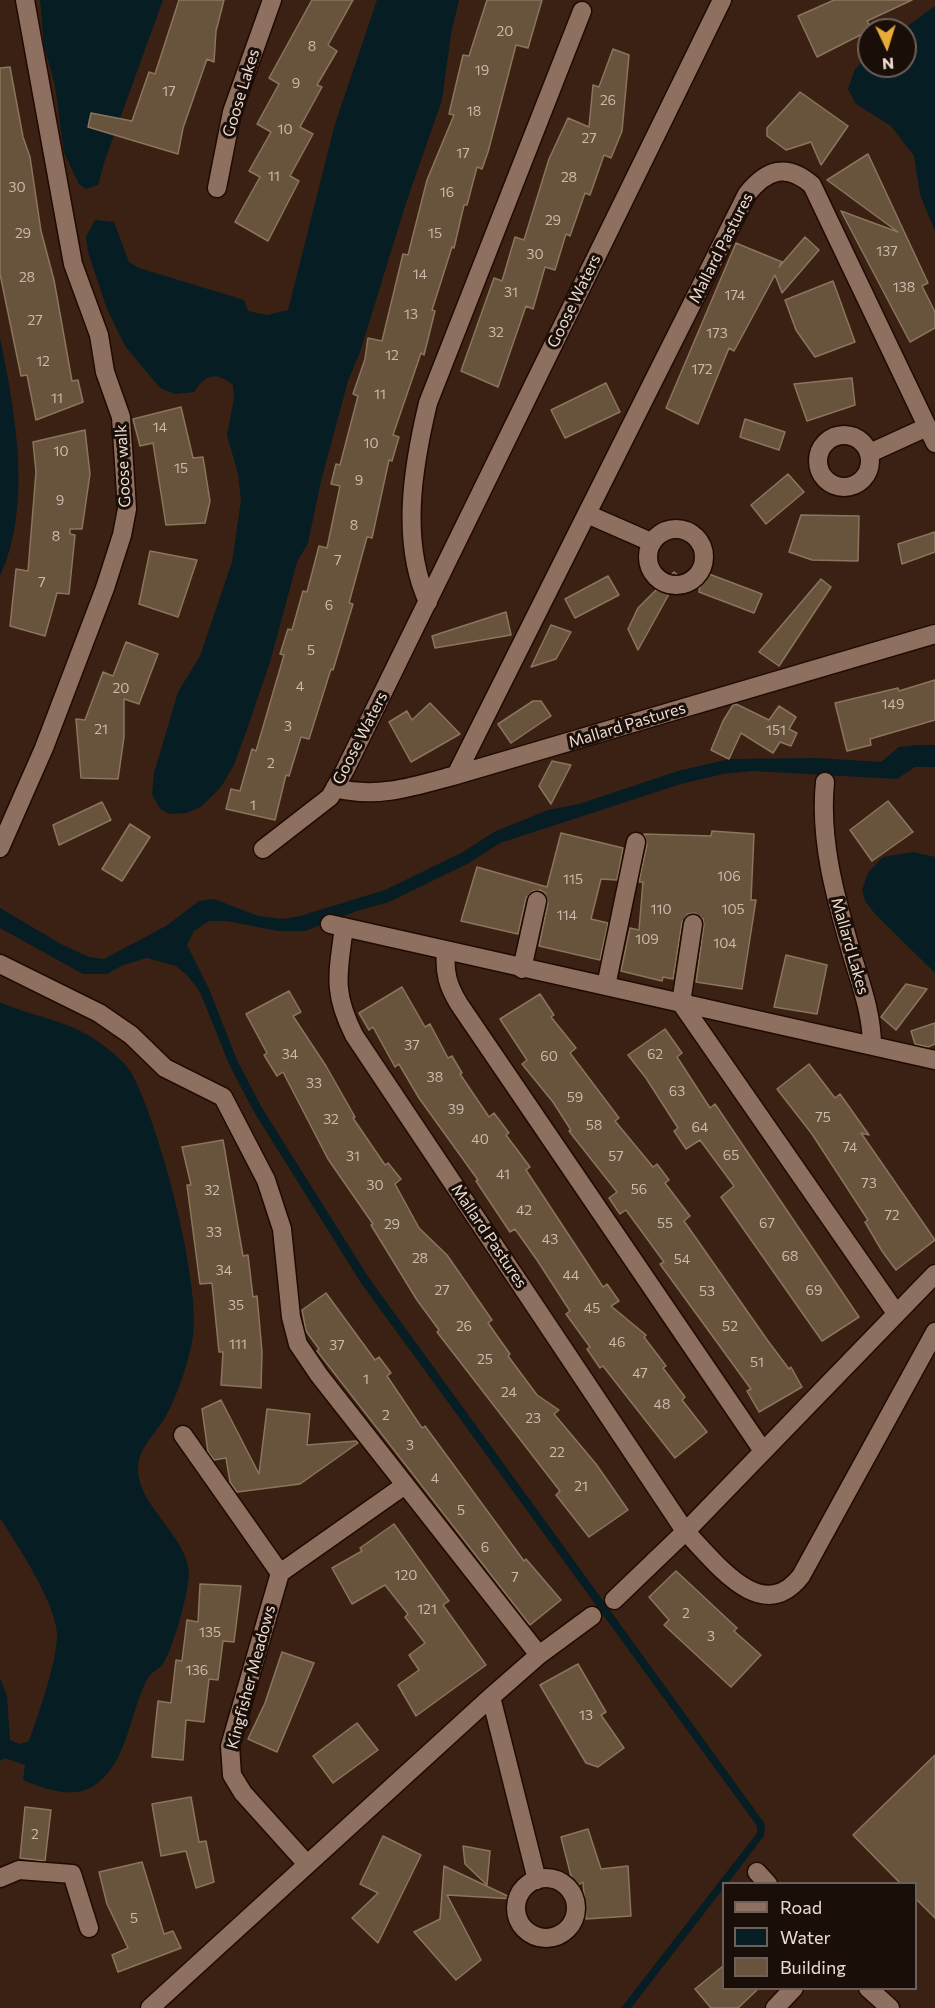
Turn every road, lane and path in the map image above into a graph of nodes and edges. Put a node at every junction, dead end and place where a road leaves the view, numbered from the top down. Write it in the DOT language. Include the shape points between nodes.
graph roads {
  1 [pos="25,0"];
  2 [pos="272,0"];
  3 [pos="722,0"];
  4 [pos="582,11"];
  5 [pos="217,188"];
  6 [pos="931,435"];
  7 [pos="870,453"];
  8 [pos="587,514"];
  9 [pos="651,542"];
  10 [pos="428,602"];
  11 [pos="935,634"];
  12 [pos="456,775"];
  13 [pos="825,782"];
  14 [pos="335,788"];
  15 [pos="636,842"];
  16 [pos="0,848"];
  17 [pos="263,849"];
  18 [pos="537,901"];
  19 [pos="693,924"];
  20 [pos="446,951"];
  21 [pos="0,964"];
  22 [pos="522,969"];
  23 [pos="606,986"];
  24 [pos="681,1003"];
  25 [pos="872,1046"];
  26 [pos="935,1060"];
  27 [pos="935,1274"];
  28 [pos="897,1313"];
  29 [pos="935,1332"];
  30 [pos="183,1435"];
  31 [pos="763,1451"];
  32 [pos="405,1485"];
  33 [pos="685,1531"];
  34 [pos="280,1573"];
  35 [pos="614,1600"];
  36 [pos="592,1616"];
  37 [pos="539,1655"];
  38 [pos="491,1697"];
  39 [pos="306,1863"];
  40 [pos="0,1878"];
  41 [pos="537,1880"];
  42 [pos="88,1928"];
  43 [pos="793,1990"];
  44 [pos="869,1990"];
  45 [pos="150,2008"];
  46 [pos="775,2008"];
  47 [pos="890,2008"];
  1 -- 16 [label="street, Goose walk" via="73,264 99,335 105,372 121,417 127,509 105,588 44,748"];
  2 -- 5 [label="street, Goose Lakes" via="232,112"];
  3 -- 10 [label="street, Goose Waters"];
  4 -- 10 [label="street" via="428,403 418,448 413,519 414,558"];
  6 -- 7 [label="street, Mallard Pastures"];
  6 -- 8 [label="street, Mallard Pastures" via="812,185 788,171 771,174 747,194"];
  8 -- 9 [label="street"];
  8 -- 12 [label="street, Mallard Pastures"];
  10 -- 14 [label="street, Goose Waters"];
  11 -- 12 [label="street, Mallard Pastures"];
  12 -- 14 [label="street, Mallard Pastures" via="389,793 355,793"];
  13 -- 25 [label="street, Mallard Lakes" via="829,866 868,1011"];
  14 -- 17 [label="street, Goose Waters" via="315,811"];
  15 -- 23 [label="street"];
  18 -- 22 [label="street"];
  19 -- 24 [label="street"];
  20 -- 22 [label="street, Mallard Pastures"];
  20 -- 31 [label="street" via="444,970 459,1004"];
  20 -- 33 [label="street, Mallard Pastures" via="337,925 342,1010 354,1035"];
  21 -- 32 [label="street" via="99,1013 131,1035 165,1068 223,1097 266,1180 282,1229 291,1317 298,1344"];
  22 -- 23 [label="street, Mallard Pastures"];
  23 -- 24 [label="street, Mallard Pastures"];
  24 -- 25 [label="street, Mallard Pastures"];
  24 -- 28 [label="street"];
  25 -- 26 [label="street"];
  27 -- 28 [label="street"];
  28 -- 31 [label="street"];
  29 -- 33 [label="street, Mallard Pastures" via="791,1589 765,1597 743,1587"];
  30 -- 34 [label="street"];
  31 -- 33 [label="street"];
  32 -- 34 [label="street"];
  32 -- 37 [label="street"];
  33 -- 35 [label="street"];
  34 -- 39 [label="street, Kingfisher Meadows" via="230,1746 230,1760 232,1775 243,1793"];
  36 -- 37 [label="street"];
  37 -- 38 [label="street"];
  38 -- 39 [label="street"];
  38 -- 41 [label="street"];
  39 -- 45 [label="street"];
  40 -- 42 [label="street" via="19,1870 72,1874"];
  43 -- 46 [label="street"];
  44 -- 47 [label="street"];
}
